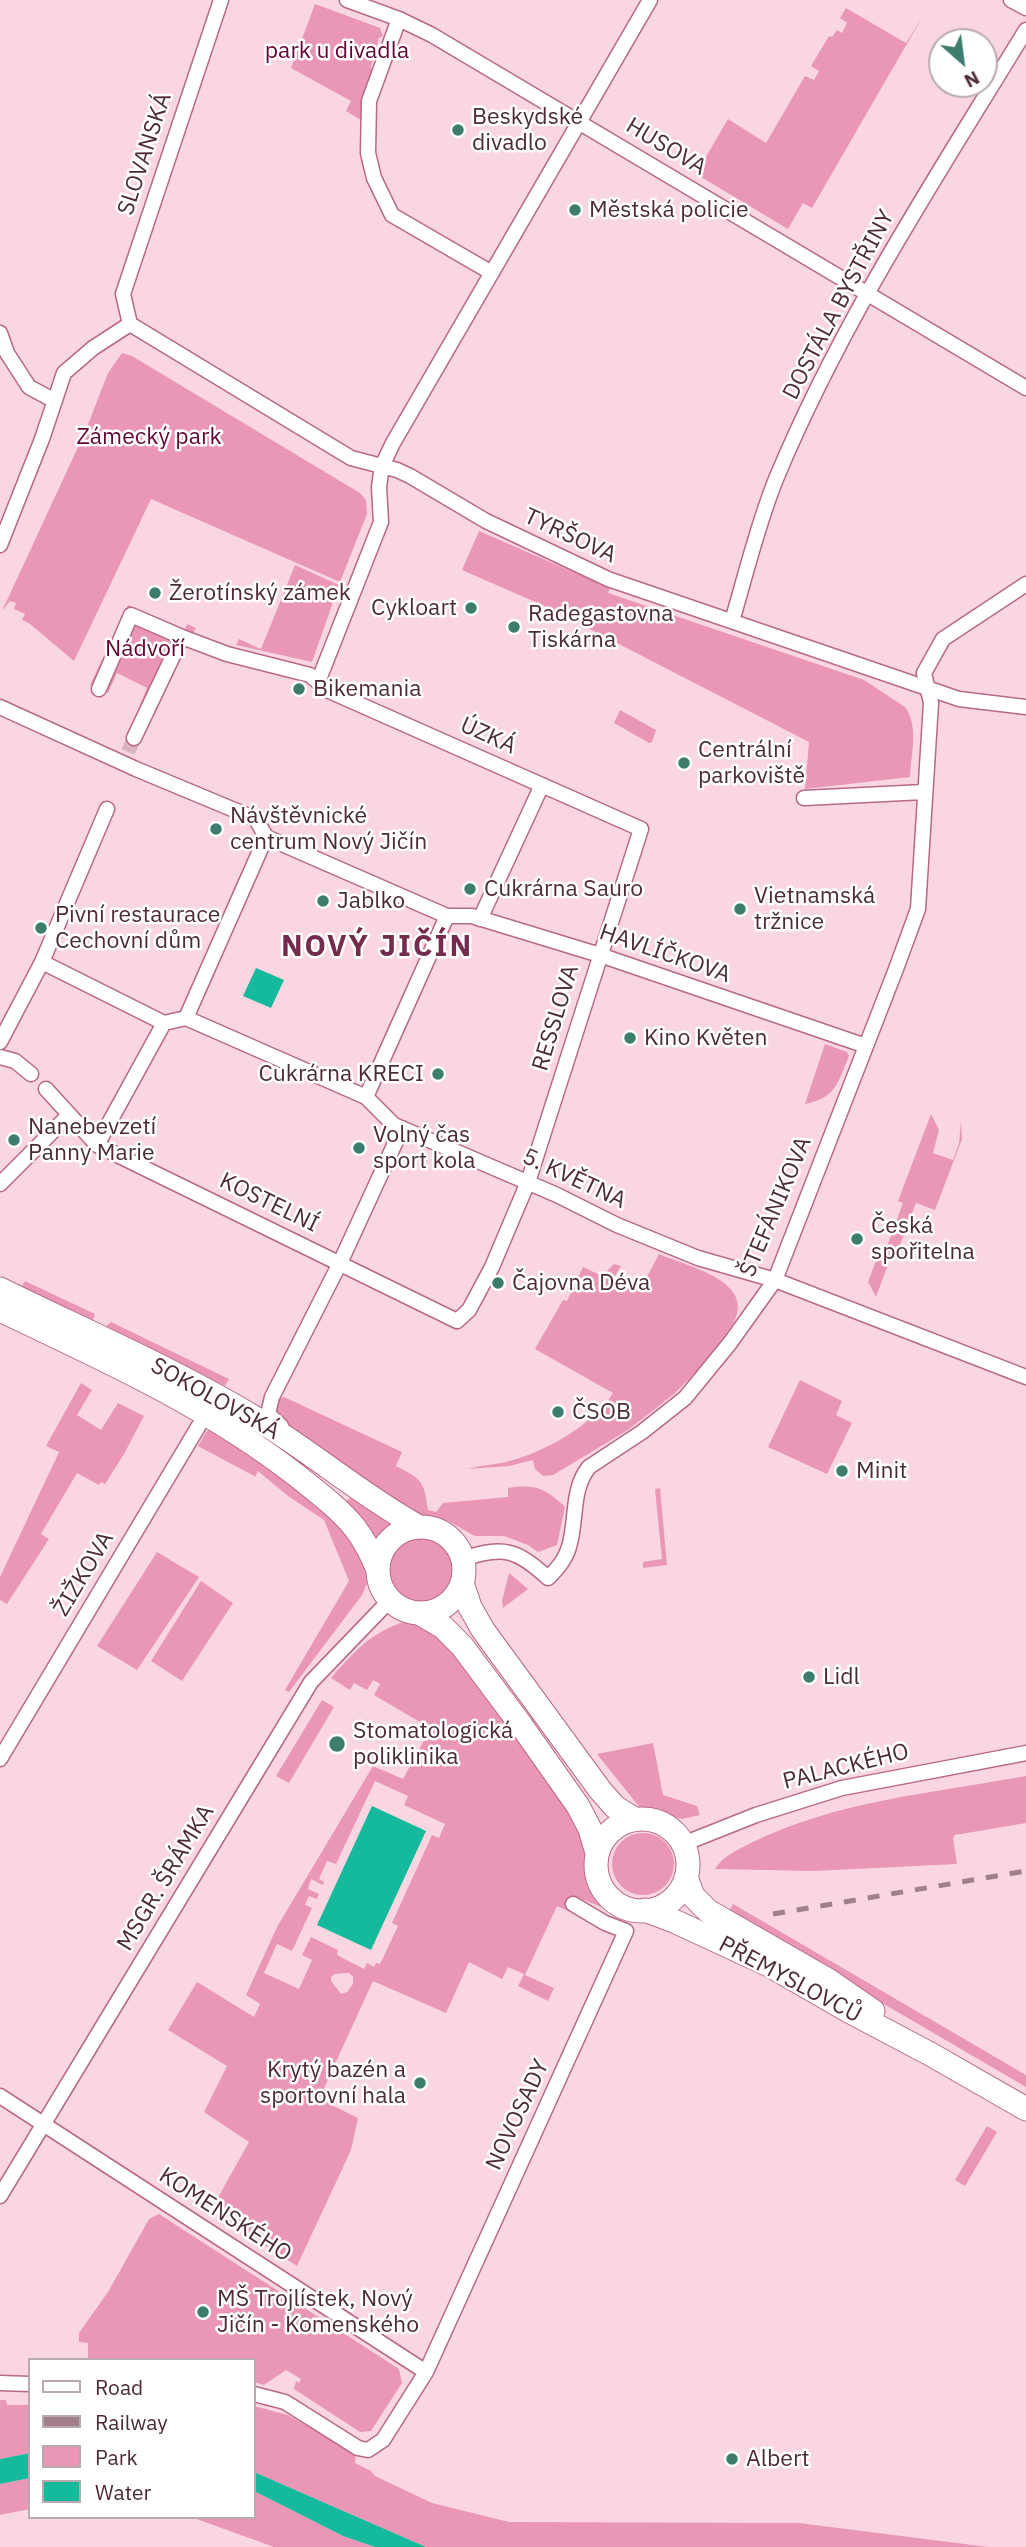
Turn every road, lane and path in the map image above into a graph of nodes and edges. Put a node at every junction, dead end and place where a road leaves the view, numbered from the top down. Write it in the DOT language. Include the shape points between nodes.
graph roads {
  1 [pos="221,0"];
  2 [pos="347,0"];
  3 [pos="650,0"];
  4 [pos="1011,0"];
  5 [pos="1026,8"];
  6 [pos="399,19"];
  7 [pos="1026,30"];
  8 [pos="580,122"];
  9 [pos="492,273"];
  10 [pos="866,293"];
  11 [pos="130,324"];
  12 [pos="0,333"];
  13 [pos="1026,388"];
  14 [pos="55,401"];
  15 [pos="382,466"];
  16 [pos="0,545"];
  17 [pos="1026,584"];
  18 [pos="732,621"];
  19 [pos="182,637"];
  20 [pos="318,682"];
  21 [pos="928,688"];
  22 [pos="99,689"];
  23 [pos="0,707"];
  24 [pos="1026,707"];
  25 [pos="128,751"];
  26 [pos="542,785"];
  27 [pos="924,792"];
  28 [pos="804,798"];
  29 [pos="107,810"];
  30 [pos="641,828"];
  31 [pos="266,837"];
  32 [pos="447,916"];
  33 [pos="480,919"];
  34 [pos="600,955"];
  35 [pos="42,962"];
  36 [pos="186,1018"];
  37 [pos="164,1023"];
  38 [pos="0,1042"];
  39 [pos="866,1046"];
  40 [pos="0,1057"];
  41 [pos="31,1074"];
  42 [pos="46,1089"];
  43 [pos="366,1097"];
  44 [pos="69,1115"];
  45 [pos="402,1128"];
  46 [pos="97,1145"];
  47 [pos="528,1182"];
  48 [pos="0,1184"];
  49 [pos="340,1263"];
  50 [pos="775,1280"];
  51 [pos="0,1289"];
  52 [pos="0,1310"];
  53 [pos="457,1321"];
  54 [pos="1026,1377"];
  55 [pos="207,1412"];
  56 [pos="349,1483"];
  57 [pos="419,1527"];
  58 [pos="463,1559"];
  59 [pos="378,1570"];
  60 [pos="462,1583"];
  61 [pos="390,1600"];
  62 [pos="419,1613"];
  63 [pos="1026,1753"];
  64 [pos="0,1759"];
  65 [pos="634,1819"];
  66 [pos="683,1844"];
  67 [pos="597,1853"];
  68 [pos="686,1877"];
  69 [pos="573,1904"];
  70 [pos="645,1910"];
  71 [pos="932,2055"];
  72 [pos="0,2096"];
  73 [pos="1026,2109"];
  74 [pos="43,2125"];
  75 [pos="0,2196"];
  76 [pos="426,2372"];
  77 [pos="0,2384"];
  78 [pos="28,2384"];
  79 [pos="256,2395"];
  1 -- 11 [label="street, SLOVANSKÁ" via="123,294"];
  2 -- 6 [label="street, HUSOVA"];
  3 -- 8 [label="street"];
  4 -- 5 [label="street"];
  6 -- 8 [label="street, HUSOVA"];
  6 -- 9 [label="street" via="369,101 368,153 374,178 393,215"];
  7 -- 10 [label="street, DOSTÁLA BYSTŘINY"];
  8 -- 9 [label="street"];
  8 -- 10 [label="street, HUSOVA"];
  9 -- 15 [label="street"];
  10 -- 13 [label="street, HUSOVA"];
  10 -- 18 [label="street, DOSTÁLA BYSTŘINY" via="776,481"];
  11 -- 14 [label="street" via="64,373"];
  11 -- 15 [label="street, TYRŠOVA" via="351,458"];
  12 -- 14 [label="street" via="29,387"];
  14 -- 16 [label="street"];
  15 -- 18 [label="street, TYRŠOVA" via="410,476 486,522 608,579"];
  15 -- 20 [label="street" via="381,522"];
  17 -- 21 [label="street, ŠTEFÁNIKOVA" via="943,639 924,673"];
  18 -- 21 [label="street, TYRŠOVA"];
  19 -- 20 [label="street, ÚZKÁ" via="310,675"];
  19 -- 22 [label="street, ÚZKÁ" via="131,615"];
  19 -- 25 [label="street"];
  20 -- 26 [label="street, ÚZKÁ" via="327,690"];
  21 -- 24 [label="street, TYRŠOVA" via="959,698"];
  21 -- 27 [label="street, ŠTEFÁNIKOVA" via="931,703"];
  23 -- 25 [label="street"];
  25 -- 31 [label="street" via="256,819"];
  26 -- 30 [label="street, ÚZKÁ"];
  26 -- 33 [label="street"];
  27 -- 28 [label="street"];
  27 -- 39 [label="street, ŠTEFÁNIKOVA" via="918,909"];
  29 -- 35 [label="street"];
  30 -- 34 [label="street, RESSLOVA"];
  31 -- 32 [label="street, HAVLÍČKOVA"];
  31 -- 36 [label="street"];
  32 -- 33 [label="street, HAVLÍČKOVA"];
  32 -- 43 [label="street"];
  33 -- 34 [label="street, HAVLÍČKOVA"];
  34 -- 39 [label="street, HAVLÍČKOVA"];
  34 -- 47 [label="street, RESSLOVA"];
  35 -- 37 [label="street"];
  35 -- 38 [label="street"];
  36 -- 37 [label="street"];
  36 -- 43 [label="street"];
  37 -- 46 [label="street"];
  39 -- 50 [label="street, ŠTEFÁNIKOVA"];
  40 -- 41 [label="street" via="15,1061"];
  42 -- 44 [label="street, KOSTELNÍ"];
  43 -- 45 [label="street, 5. KVĚTNA"];
  44 -- 46 [label="street, KOSTELNÍ"];
  44 -- 48 [label="street"];
  45 -- 47 [label="street, 5. KVĚTNA"];
  45 -- 49 [label="street"];
  46 -- 49 [label="street, KOSTELNÍ"];
  47 -- 50 [label="street, 5. KVĚTNA" via="698,1258"];
  47 -- 53 [label="street, RESSLOVA" via="492,1267 469,1310"];
  49 -- 53 [label="street, KOSTELNÍ"];
  49 -- 56 [label="street" via="268,1409 271,1419 317,1450"];
  50 -- 54 [label="street, 5. KVĚTNA"];
  50 -- 58 [label="street, ŠTEFÁNIKOVA" via="685,1398 584,1474 570,1546 562,1564 548,1578 528,1560 510,1552"];
  51 -- 56 [label="main road, SOKOLOVSKÁ" via="206,1390"];
  52 -- 55 [label="main road, SOKOLOVSKÁ"];
  55 -- 59 [label="main road, SOKOLOVSKÁ" via="328,1502 355,1528"];
  55 -- 64 [label="street, ŽIŽKOVA"];
  56 -- 57 [label="main road, SOKOLOVSKÁ"];
  57 -- 58 [label="main road" via="449,1537"];
  57 -- 59 [label="main road" via="390,1540"];
  58 -- 60 [label="main road"];
  59 -- 61 [label="main road"];
  60 -- 62 [label="main road" via="444,1606"];
  60 -- 65 [label="main road" via="483,1630 600,1790"];
  61 -- 62 [label="main road"];
  61 -- 74 [label="street, MSGR. ŠRÁMKA" via="311,1682"];
  62 -- 67 [label="main road" via="443,1627 462,1646 578,1806"];
  63 -- 66 [label="street, PALACKÉHO" via="842,1788 766,1811"];
  65 -- 66 [label="main road" via="663,1824"];
  65 -- 67 [label="main road" via="608,1833"];
  66 -- 68 [label="main road"];
  67 -- 70 [label="main road" via="597,1877 609,1897 629,1909"];
  68 -- 70 [label="main road" via="673,1899"];
  68 -- 71 [label="main road, PŘEMYSLOVCŮ" via="693,1896 708,1911 843,1989"];
  69 -- 76 [label="street, NOVOSADY" via="626,1931"];
  70 -- 71 [label="main road, PŘEMYSLOVCŮ" via="749,1956"];
  71 -- 73 [label="main road, PŘEMYSLOVCŮ"];
  72 -- 74 [label="street, KOMENSKÉHO"];
  74 -- 75 [label="street, MSGR. ŠRÁMKA"];
  74 -- 76 [label="street, KOMENSKÉHO"];
  76 -- 79 [label="street" via="383,2440 368,2450 352,2445 285,2402"];
  77 -- 78 [label="street"];
}
